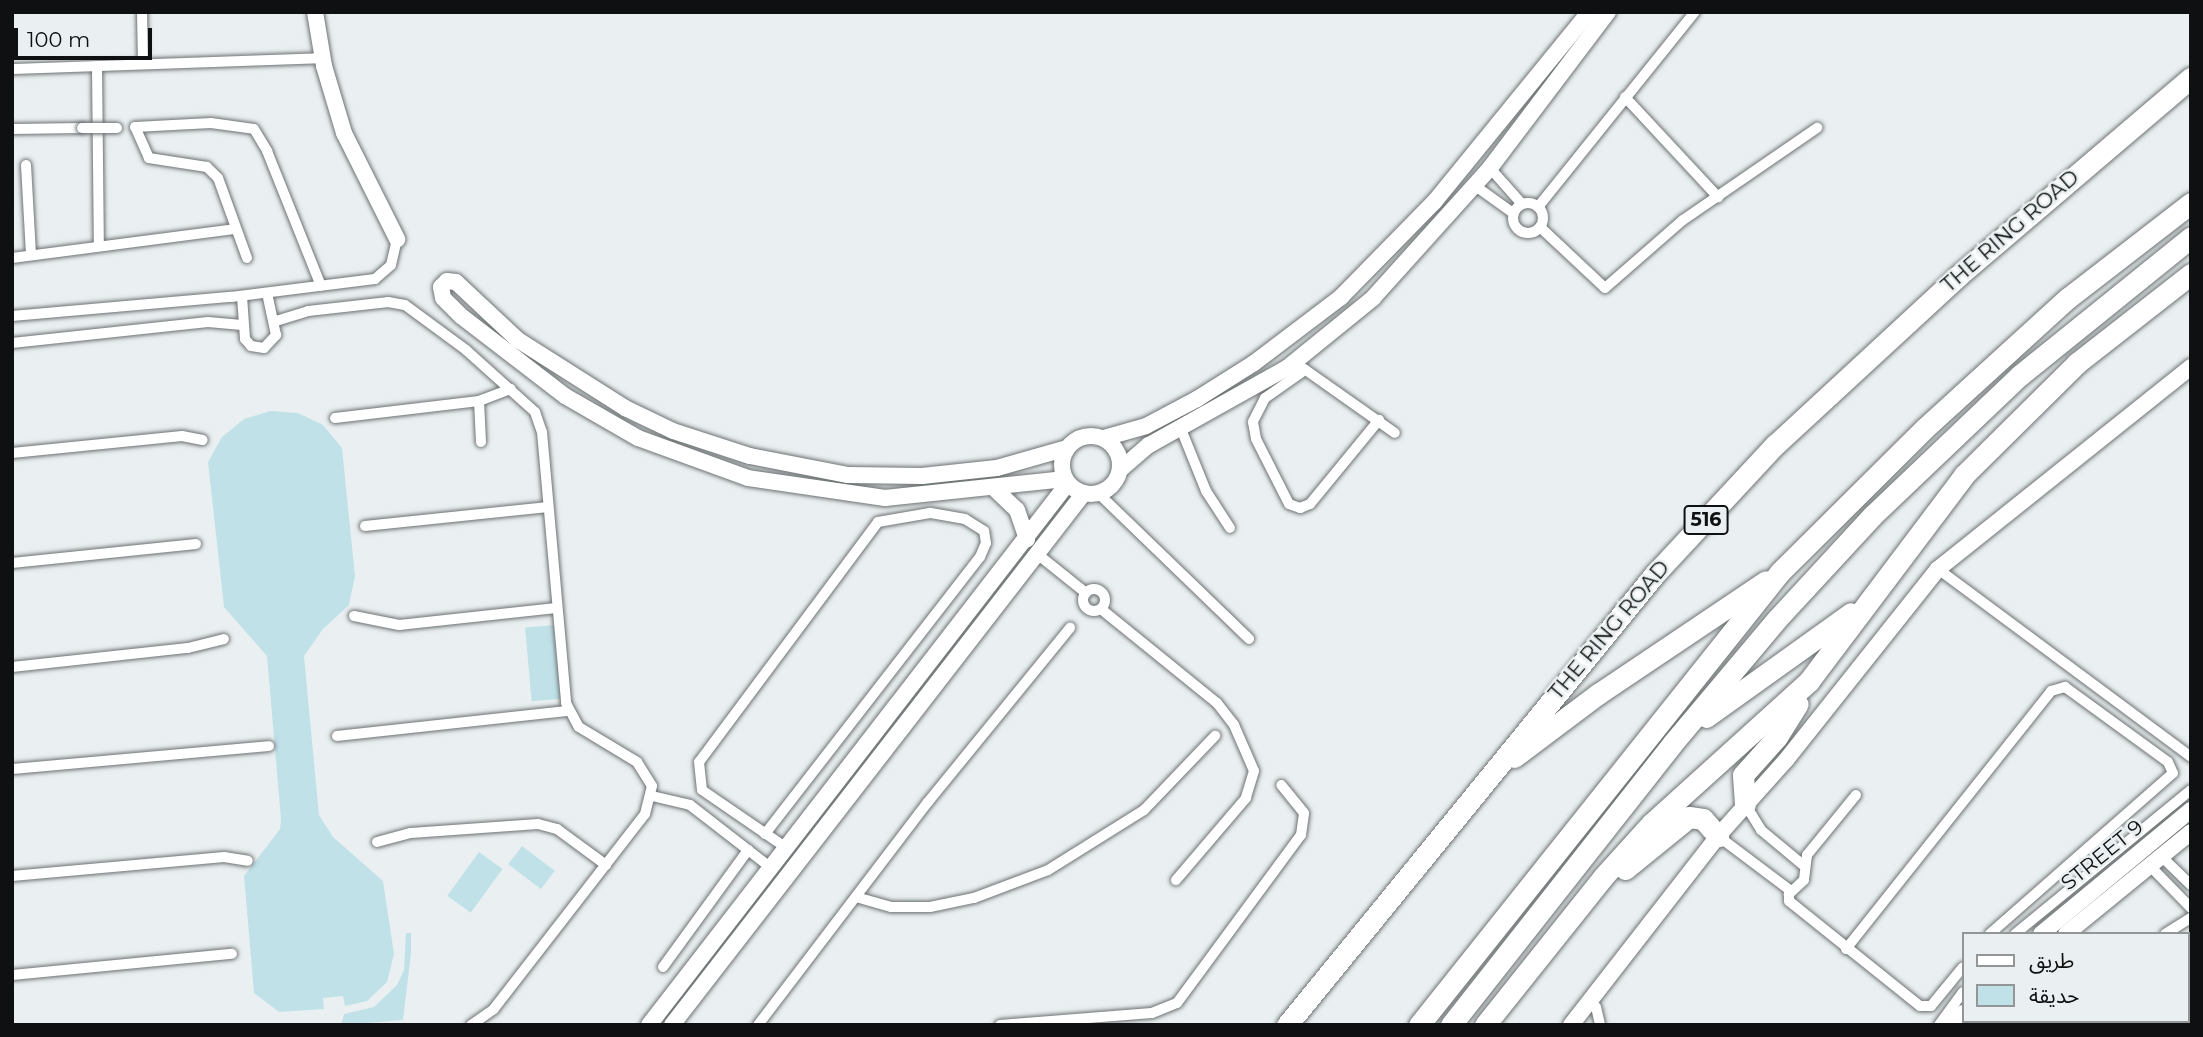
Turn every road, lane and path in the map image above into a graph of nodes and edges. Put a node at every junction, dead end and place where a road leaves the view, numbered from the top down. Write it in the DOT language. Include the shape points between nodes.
graph roads {
  1 [pos="142,12"];
  2 [pos="314,12"];
  3 [pos="1589,12"];
  4 [pos="1608,12"];
  5 [pos="1695,12"];
  6 [pos="322,58"];
  7 [pos="143,64"];
  8 [pos="97,66"];
  9 [pos="12,69"];
  10 [pos="2191,78"];
  11 [pos="1625,96"];
  12 [pos="135,127"];
  13 [pos="1817,128"];
  14 [pos="12,129"];
  15 [pos="26,165"];
  16 [pos="1490,168"];
  17 [pos="1474,185"];
  18 [pos="1718,197"];
  19 [pos="2191,203"];
  20 [pos="1522,204"];
  21 [pos="1538,207"];
  22 [pos="1513,213"];
  23 [pos="1541,227"];
  24 [pos="234,229"];
  25 [pos="2191,237"];
  26 [pos="397,239"];
  27 [pos="99,245"];
  28 [pos="31,254"];
  29 [pos="12,258"];
  30 [pos="247,258"];
  31 [pos="2191,274"];
  32 [pos="321,286"];
  33 [pos="272,292"];
  34 [pos="236,297"];
  35 [pos="12,316"];
  36 [pos="275,316"];
  37 [pos="241,321"];
  38 [pos="12,343"];
  39 [pos="1300,366"];
  40 [pos="2191,367"];
  41 [pos="511,389"];
  42 [pos="476,401"];
  43 [pos="335,418"];
  44 [pos="1379,420"];
  45 [pos="1181,429"];
  46 [pos="1395,433"];
  47 [pos="1104,438"];
  48 [pos="203,440"];
  49 [pos="479,442"];
  50 [pos="1067,448"];
  51 [pos="12,453"];
  52 [pos="1121,469"];
  53 [pos="1067,481"];
  54 [pos="995,489"];
  55 [pos="1091,493"];
  56 [pos="548,507"];
  57 [pos="365,526"];
  58 [pos="1230,528"];
  59 [pos="197,544"];
  60 [pos="1031,546"];
  61 [pos="12,563"];
  62 [pos="1937,569"];
  63 [pos="1780,572"];
  64 [pos="1880,587"];
  65 [pos="556,608"];
  66 [pos="354,616"];
  67 [pos="1070,628"];
  68 [pos="224,639"];
  69 [pos="1249,639"];
  70 [pos="12,667"];
  71 [pos="1810,681"];
  72 [pos="569,711"];
  73 [pos="337,736"];
  74 [pos="1215,736"];
  75 [pos="1672,744"];
  76 [pos="269,746"];
  77 [pos="2191,757"];
  78 [pos="12,769"];
  79 [pos="1481,783"];
  80 [pos="1281,785"];
  81 [pos="2191,790"];
  82 [pos="1856,794"];
  83 [pos="652,796"];
  84 [pos="1746,808"];
  85 [pos="2191,810"];
  86 [pos="2191,832"];
  87 [pos="765,834"];
  88 [pos="1721,840"];
  89 [pos="377,842"];
  90 [pos="785,847"];
  91 [pos="748,850"];
  92 [pos="248,861"];
  93 [pos="2156,861"];
  94 [pos="606,864"];
  95 [pos="1803,866"];
  96 [pos="770,867"];
  97 [pos="12,876"];
  98 [pos="1603,877"];
  99 [pos="1176,880"];
  100 [pos="2191,884"];
  101 [pos="1791,891"];
  102 [pos="856,897"];
  103 [pos="2079,899"];
  104 [pos="2091,913"];
  105 [pos="2191,913"];
  106 [pos="1992,932"];
  107 [pos="2017,932"];
  108 [pos="2043,932"];
  109 [pos="2068,932"];
  110 [pos="2167,932"];
  111 [pos="1846,949"];
  112 [pos="232,954"];
  113 [pos="663,967"];
  114 [pos="1962,968"];
  115 [pos="12,975"];
  116 [pos="1962,993"];
  117 [pos="1593,1004"];
  118 [pos="488,1021"];
  119 [pos="471,1025"];
  120 [pos="649,1025"];
  121 [pos="672,1025"];
  122 [pos="758,1025"];
  123 [pos="1000,1025"];
  124 [pos="1287,1025"];
  125 [pos="1419,1025"];
  126 [pos="1451,1025"];
  127 [pos="1485,1025"];
  128 [pos="1571,1025"];
  129 [pos="1582,1025"];
  130 [pos="1600,1025"];
  131 [pos="1938,1025"];
  1 -- 7 [label="street"];
  2 -- 6 [label="street"];
  3 -- 47 [label="street" via="1435,201 1341,297 1196,400 1146,426"];
  4 -- 16 [label="street"];
  5 -- 11 [label="street"];
  6 -- 7 [label="street"];
  6 -- 26 [label="street" via="354,157"];
  7 -- 8 [label="street"];
  8 -- 9 [label="street"];
  8 -- 27 [label="street"];
  10 -- 79 [label="highway, THE RING ROAD / 516" via="1958,276 1776,445 1654,575"];
  11 -- 18 [label="street"];
  11 -- 21 [label="street"];
  12 -- 14 [label="street, bridge"];
  12 -- 24 [label="street" via="149,158 207,167 218,178"];
  12 -- 32 [label="street" via="211,123 254,129"];
  13 -- 18 [label="street"];
  15 -- 28 [label="street"];
  16 -- 17 [label="street"];
  16 -- 20 [label="street"];
  17 -- 22 [label="street"];
  17 -- 39 [label="street" via="1393,280"];
  18 -- 23 [label="street" via="1683,220 1605,288"];
  19 -- 63 [label="highway, 516" via="2068,298 1924,428"];
  20 -- 21 [label="street"];
  20 -- 22 [label="street"];
  21 -- 23 [label="street"];
  22 -- 23 [label="street" via="1519,231 1531,233"];
  24 -- 27 [label="street"];
  24 -- 30 [label="street"];
  25 -- 75 [label="highway" via="1942,444 1777,618"];
  26 -- 32 [label="street" via="391,265 380,276"];
  27 -- 28 [label="street"];
  28 -- 29 [label="street"];
  31 -- 64 [label="highway" via="2077,363 2026,410 1964,475"];
  32 -- 33 [label="street"];
  33 -- 34 [label="street"];
  33 -- 36 [label="street"];
  34 -- 35 [label="street"];
  34 -- 37 [label="street"];
  36 -- 37 [label="street" via="275,340 264,348 248,343"];
  36 -- 41 [label="street" via="397,302"];
  37 -- 38 [label="street"];
  39 -- 44 [label="street"];
  39 -- 44 [label="street" via="1261,402 1253,422 1256,439 1289,505 1300,508 1310,504"];
  39 -- 45 [label="street"];
  40 -- 62 [label="street"];
  41 -- 42 [label="street"];
  41 -- 56 [label="street" via="540,421"];
  42 -- 43 [label="street"];
  42 -- 49 [label="street"];
  44 -- 46 [label="street"];
  45 -- 52 [label="street" via="1149,445"];
  45 -- 58 [label="street" via="1206,491"];
  47 -- 50 [label="street" via="1081,437"];
  47 -- 52 [label="street" via="1117,451"];
  48 -- 51 [label="street" via="181,436"];
  50 -- 53 [label="street" via="1062,463"];
  50 -- 54 [label="street" via="997,468 922,476 848,475 750,456 673,431 625,408 519,340 456,282 447,281 441,287 443,298 460,316 544,383 615,426 690,459 771,484 853,496 916,497"];
  52 -- 55 [label="street" via="1113,485"];
  53 -- 54 [label="street"];
  53 -- 55 [label="street"];
  53 -- 60 [label="street"];
  54 -- 60 [label="street" via="1017,510"];
  55 -- 60 [label="street"];
  55 -- 69 [label="street"];
  56 -- 57 [label="street"];
  56 -- 65 [label="street"];
  59 -- 61 [label="street"];
  60 -- 90 [label="street"];
  60 -- 99 [label="street" via="1086,593 1086,608 1101,609 1217,703 1234,725 1253,767 1246,798"];
  60 -- 121 [label="street"];
  62 -- 77 [label="street"];
  62 -- 84 [label="street"];
  63 -- 79 [label="highway, 516" via="1598,694"];
  63 -- 125 [label="highway, 516"];
  64 -- 71 [label="highway"];
  64 -- 75 [label="highway" via="1826,634 1753,681"];
  65 -- 66 [label="street" via="399,625"];
  65 -- 72 [label="street"];
  67 -- 102 [label="street"];
  68 -- 70 [label="street" via="188,648"];
  71 -- 84 [label="highway" via="1783,729 1743,775"];
  71 -- 98 [label="highway" via="1652,823"];
  72 -- 73 [label="street"];
  72 -- 83 [label="street" via="586,733 637,762 649,777"];
  74 -- 102 [label="street" via="1162,794 1126,824 1030,878 974,898 922,907 891,907"];
  75 -- 126 [label="highway"];
  76 -- 78 [label="street"];
  79 -- 124 [label="highway, THE RING ROAD / 516"];
  80 -- 123 [label="street" via="1304,813 1301,835 1177,1003 1152,1013"];
  81 -- 107 [label="street"];
  82 -- 95 [label="street"];
  83 -- 91 [label="street" via="690,805"];
  83 -- 94 [label="street" via="645,814"];
  84 -- 88 [label="street"];
  84 -- 95 [label="street" via="1761,830"];
  85 -- 103 [label="street, STREET 9"];
  86 -- 93 [label="street, STREET 9"];
  87 -- 87 [label="street" via="702,790 699,762 878,522 930,513 965,519 984,530 986,543 980,557"];
  87 -- 90 [label="street"];
  88 -- 98 [label="highway" via="1703,819 1689,817 1627,867"];
  88 -- 101 [label="street"];
  88 -- 117 [label="street"];
  89 -- 94 [label="street" via="411,834 538,824 565,834"];
  90 -- 96 [label="street"];
  91 -- 96 [label="street"];
  91 -- 113 [label="street"];
  92 -- 97 [label="street" via="224,857"];
  93 -- 100 [label="street"];
  93 -- 104 [label="street, STREET 9"];
  93 -- 105 [label="street"];
  94 -- 118 [label="street"];
  95 -- 101 [label="street" via="1804,880"];
  96 -- 120 [label="street"];
  98 -- 127 [label="highway"];
  101 -- 111 [label="street" via="1790,903"];
  102 -- 122 [label="street"];
  103 -- 104 [label="street"];
  103 -- 108 [label="street, STREET 9"];
  104 -- 109 [label="street, STREET 9"];
  105 -- 110 [label="street"];
  106 -- 111 [label="street" via="2173,773 2168,762 2065,687 2051,691"];
  111 -- 114 [label="street" via="1926,1008"];
  112 -- 115 [label="street"];
  116 -- 131 [label="street"];
  117 -- 128 [label="street"];
  117 -- 129 [label="street"];
  117 -- 130 [label="street"];
  118 -- 119 [label="street"];
}
